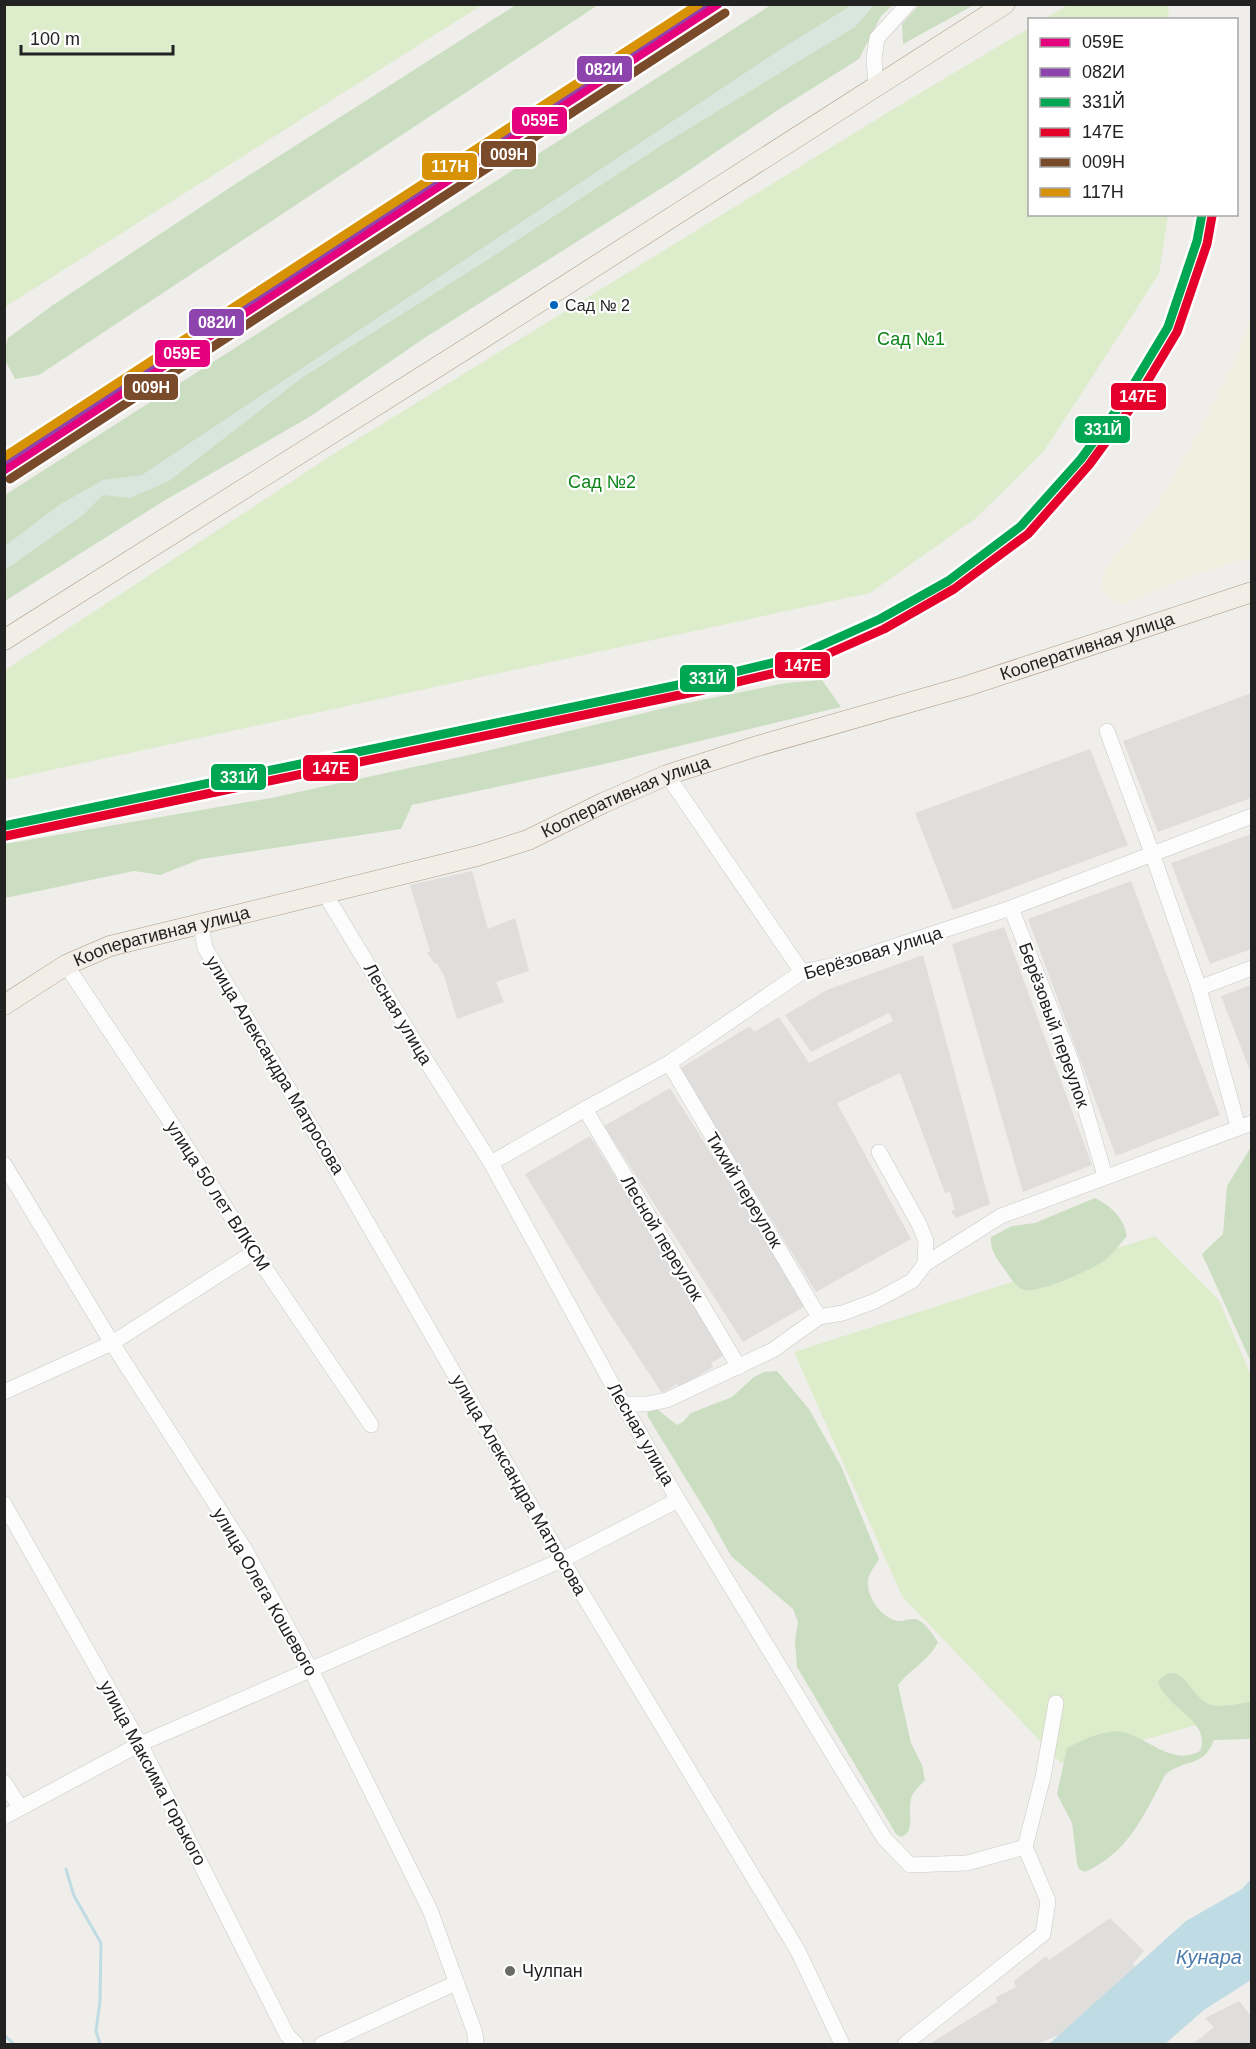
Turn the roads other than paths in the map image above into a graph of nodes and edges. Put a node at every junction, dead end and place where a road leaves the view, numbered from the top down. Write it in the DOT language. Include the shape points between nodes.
graph roads {
  1 [pos="908,4"];
  2 [pos="1005,4"];
  3 [pos="876,87"];
  4 [pos="1251,592"];
  5 [pos="4,640"];
  6 [pos="1107,731"];
  7 [pos="667,775"];
  8 [pos="1251,816"];
  9 [pos="1152,853"];
  10 [pos="326,894"];
  11 [pos="1011,908"];
  12 [pos="201,925"];
  13 [pos="66,965"];
  14 [pos="1251,968"];
  15 [pos="802,972"];
  16 [pos="1199,988"];
  17 [pos="4,1005"];
  18 [pos="669,1063"];
  19 [pos="585,1109"];
  20 [pos="1245,1125"];
  21 [pos="879,1152"];
  22 [pos="491,1163"];
  23 [pos="6,1171"];
  24 [pos="1105,1176"];
  25 [pos="254,1252"];
  26 [pos="925,1264"];
  27 [pos="819,1317"];
  28 [pos="112,1343"];
  29 [pos="739,1367"];
  30 [pos="4,1392"];
  31 [pos="623,1404"];
  32 [pos="371,1425"];
  33 [pos="678,1500"];
  34 [pos="4,1504"];
  35 [pos="562,1560"];
  36 [pos="310,1668"];
  37 [pos="1056,1703"];
  38 [pos="140,1744"];
  39 [pos="4,1782"];
  40 [pos="20,1807"];
  41 [pos="4,1817"];
  42 [pos="1025,1847"];
  43 [pos="456,1983"];
  44 [pos="296,2044"];
  45 [pos="322,2044"];
  46 [pos="476,2044"];
  47 [pos="842,2044"];
  48 [pos="905,2044"];
  1 -- 3 [label="street" via="878,38 874,58"];
  2 -- 3 [label="main road"];
  3 -- 5 [label="main road"];
  4 -- 7 [label="main road, Кооперативная улица" via="967,686"];
  6 -- 9 [label="street"];
  7 -- 10 [label="main road, Кооперативная улица" via="528,840"];
  7 -- 15 [label="street"];
  8 -- 9 [label="street, Берёзовая улица"];
  9 -- 11 [label="street, Берёзовая улица"];
  9 -- 16 [label="street"];
  10 -- 12 [label="main road, Кооперативная улица"];
  10 -- 22 [label="street, Лесная улица"];
  11 -- 15 [label="street, Берёзовая улица" via="844,963"];
  11 -- 24 [label="street, Берёзовый переулок" via="1072,1063"];
  12 -- 13 [label="main road, Кооперативная улица" via="110,946"];
  12 -- 35 [label="street, улица Александра Матросова" via="205,948"];
  13 -- 17 [label="main road, Кооперативная улица"];
  13 -- 25 [label="street, улица 50 лет ВЛКСМ"];
  14 -- 16 [label="street"];
  15 -- 18 [label="street, Берёзовая улица"];
  16 -- 20 [label="street"];
  18 -- 19 [label="street, Берёзовая улица"];
  18 -- 27 [label="street, Тихий переулок"];
  19 -- 22 [label="street, Берёзовая улица"];
  19 -- 29 [label="street, Лесной переулок"];
  20 -- 24 [label="street"];
  21 -- 26 [label="street" via="926,1241"];
  22 -- 31 [label="street, Лесная улица"];
  23 -- 28 [label="street, улица Олега Кошевого"];
  24 -- 26 [label="street" via="1001,1216"];
  25 -- 28 [label="street"];
  25 -- 32 [label="street, улица 50 лет ВЛКСМ"];
  26 -- 27 [label="street" via="912,1281 875,1301"];
  27 -- 29 [label="street" via="773,1350"];
  28 -- 30 [label="street"];
  28 -- 36 [label="street, улица Олега Кошевого" via="243,1548"];
  29 -- 31 [label="street" via="667,1400"];
  31 -- 33 [label="street, Лесная улица"];
  33 -- 35 [label="street"];
  33 -- 42 [label="street, Лесная улица" via="884,1838 910,1865 967,1863"];
  34 -- 38 [label="street, улица Максима Горького"];
  35 -- 36 [label="street"];
  35 -- 47 [label="street, улица Александра Матросова" via="798,1951"];
  36 -- 38 [label="street"];
  36 -- 43 [label="street, улица Олега Кошевого" via="430,1910"];
  37 -- 42 [label="street"];
  38 -- 40 [label="street"];
  38 -- 44 [label="street, улица Максима Горького" via="287,2035"];
  39 -- 40 [label="street"];
  40 -- 41 [label="street"];
  42 -- 48 [label="street" via="1048,1901 1043,1934"];
  43 -- 45 [label="street"];
  43 -- 46 [label="street, улица Олега Кошевого"];
}
